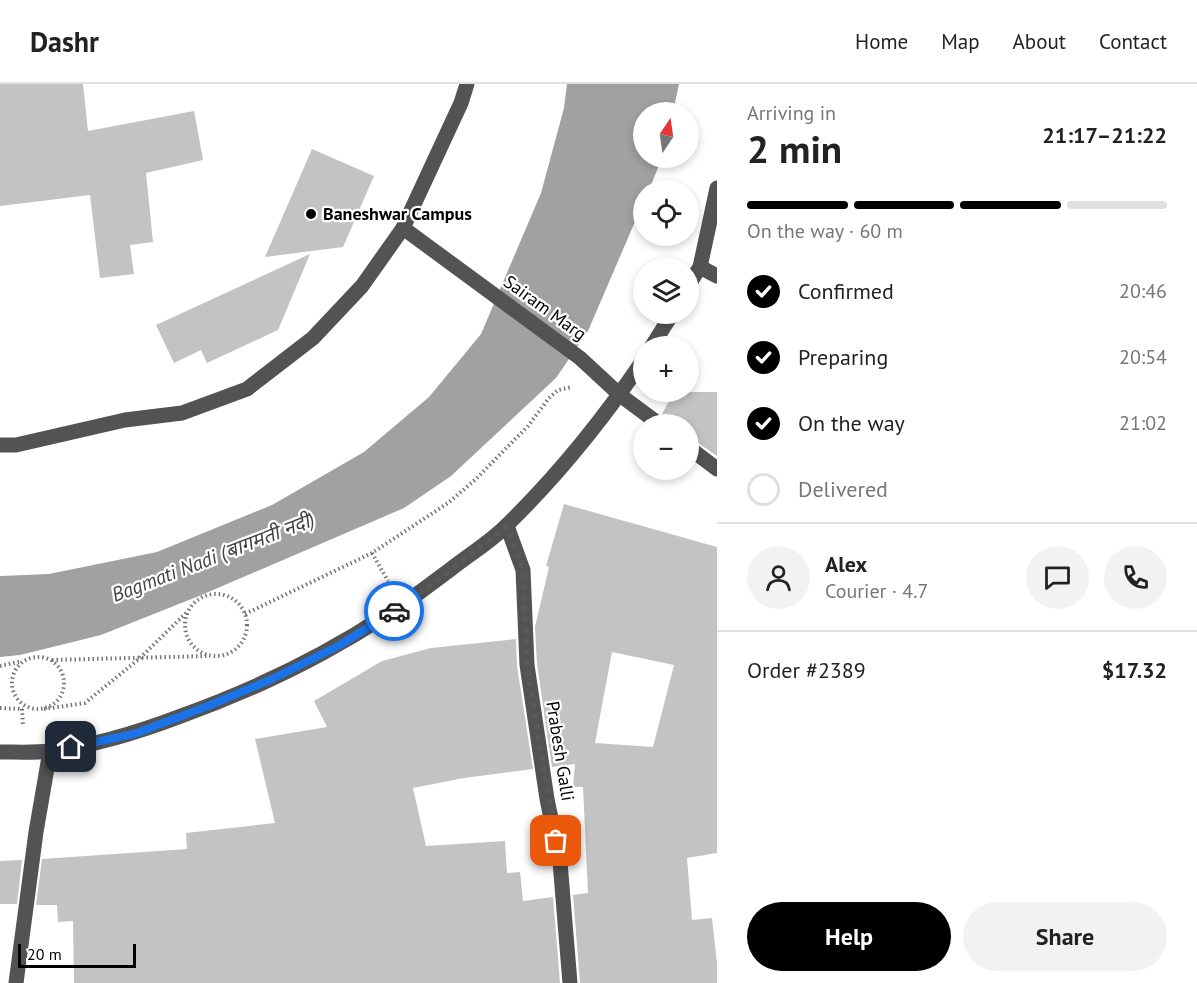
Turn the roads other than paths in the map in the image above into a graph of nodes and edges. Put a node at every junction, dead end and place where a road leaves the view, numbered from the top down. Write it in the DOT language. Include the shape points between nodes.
graph roads {
  1 [pos="467,84"];
  2 [pos="717,188"];
  3 [pos="403,228"];
  4 [pos="699,267"];
  5 [pos="717,276"];
  6 [pos="633,376"];
  7 [pos="620,395"];
  8 [pos="646,414"];
  9 [pos="0,445"];
  10 [pos="699,455"];
  11 [pos="717,469"];
  12 [pos="507,526"];
  13 [pos="50,751"];
  14 [pos="0,752"];
  15 [pos="15,983"];
  16 [pos="570,983"];
  1 -- 3 [label="street"];
  2 -- 4 [label="street"];
  3 -- 7 [label="street, Sairam Marg" via="580,358"];
  3 -- 9 [label="street" via="362,286 313,338 247,389 182,413"];
  4 -- 5 [label="street"];
  6 -- 7 [label="street"];
  7 -- 8 [label="street, Sairam Marg"];
  7 -- 12 [label="street" via="565,464"];
  10 -- 11 [label="street"];
  12 -- 13 [label="street" via="402,605 340,645 282,674 134,734"];
  12 -- 16 [label="street, Prabesh Galli" via="523,570 527,665 560,862"];
  13 -- 14 [label="street"];
  13 -- 15 [label="street"];
}
